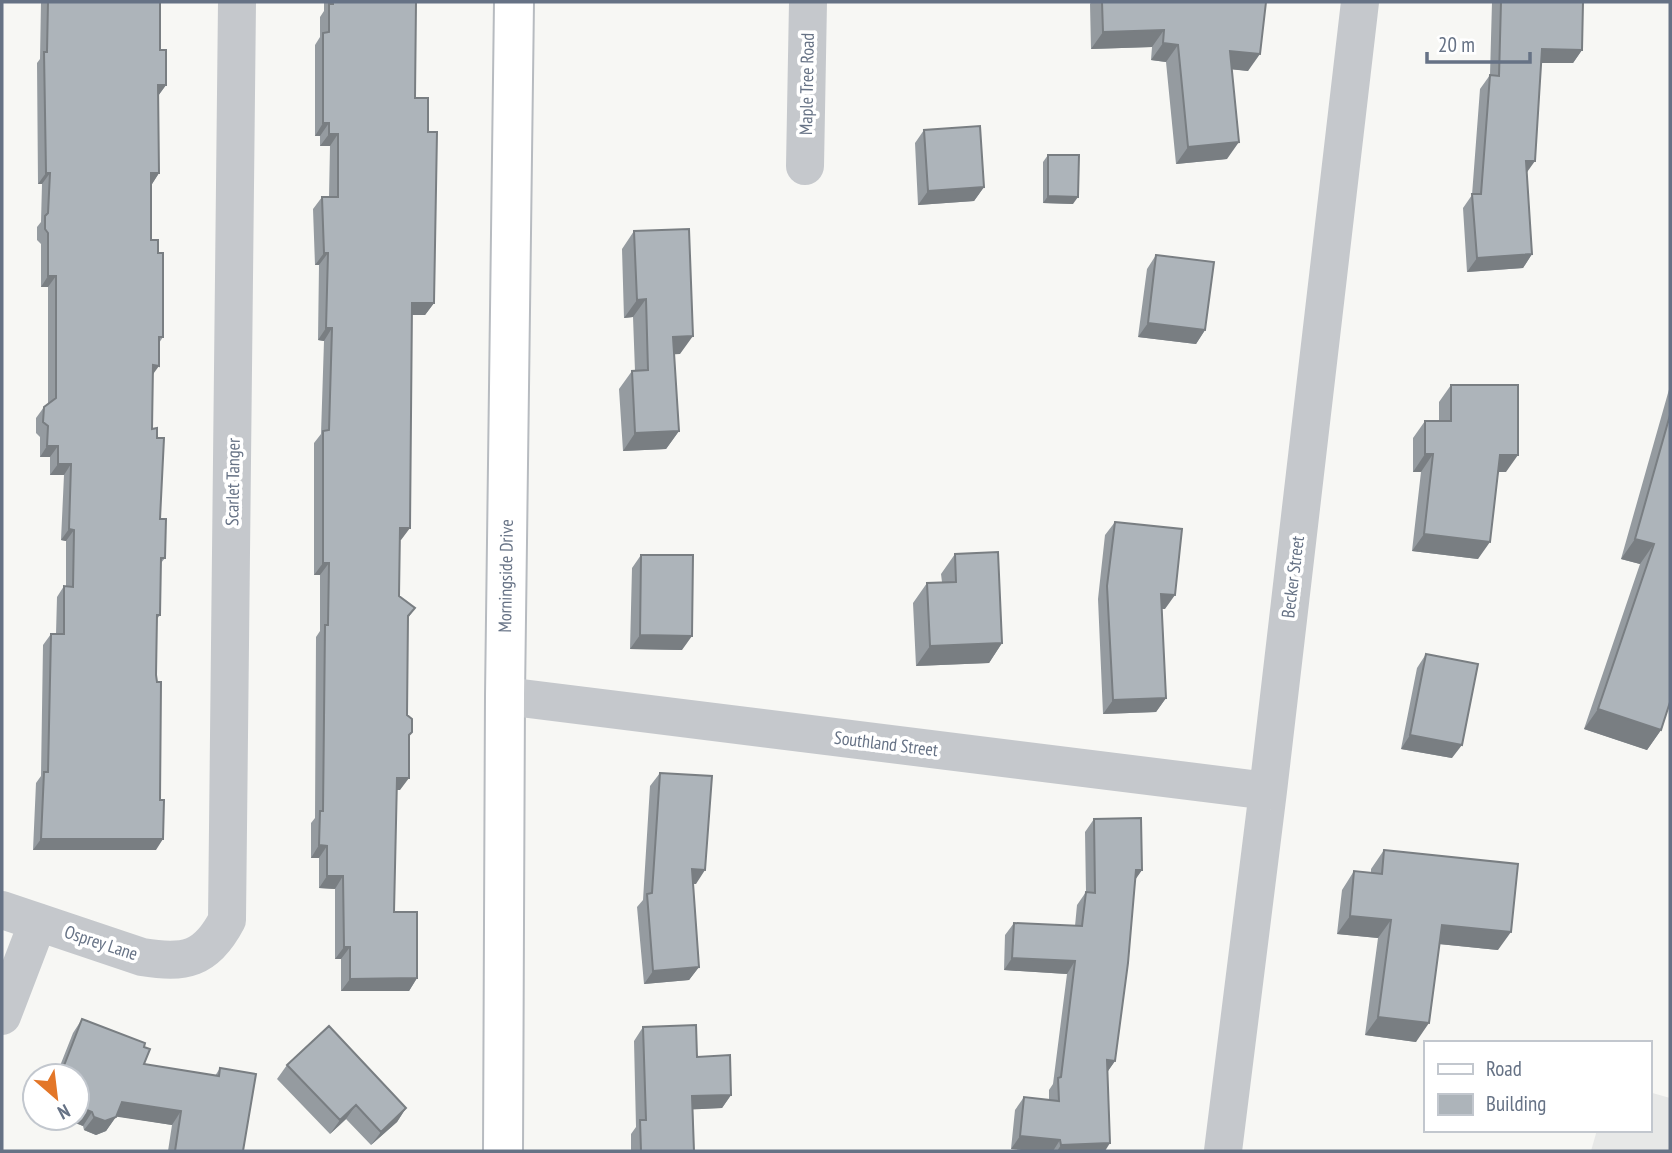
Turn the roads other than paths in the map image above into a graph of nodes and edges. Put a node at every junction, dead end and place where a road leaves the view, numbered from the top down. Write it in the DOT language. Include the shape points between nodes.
graph roads {
  1 [pos="237,2"];
  2 [pos="514,2"];
  3 [pos="808,2"];
  4 [pos="1360,2"];
  5 [pos="805,166"];
  6 [pos="505,696"];
  7 [pos="1268,791"];
  8 [pos="2,910"];
  9 [pos="38,922"];
  10 [pos="202,953"];
  11 [pos="2,1016"];
  12 [pos="503,1151"];
  13 [pos="1223,1151"];
  1 -- 10 [label="street, Scarlet Tanger" via="229,906 220,933"];
  2 -- 6 [label="street, Morningside Drive"];
  3 -- 5 [label="street, Maple Tree Road"];
  4 -- 7 [label="street, Becker Street"];
  6 -- 7 [label="street, Southland Street"];
  6 -- 12 [label="street, Morningside Drive"];
  7 -- 13 [label="street, Becker Street"];
  8 -- 9 [label="street, Osprey Lane"];
  9 -- 10 [label="street, Osprey Lane" via="151,958 175,960"];
  9 -- 11 [label="street"];
}
